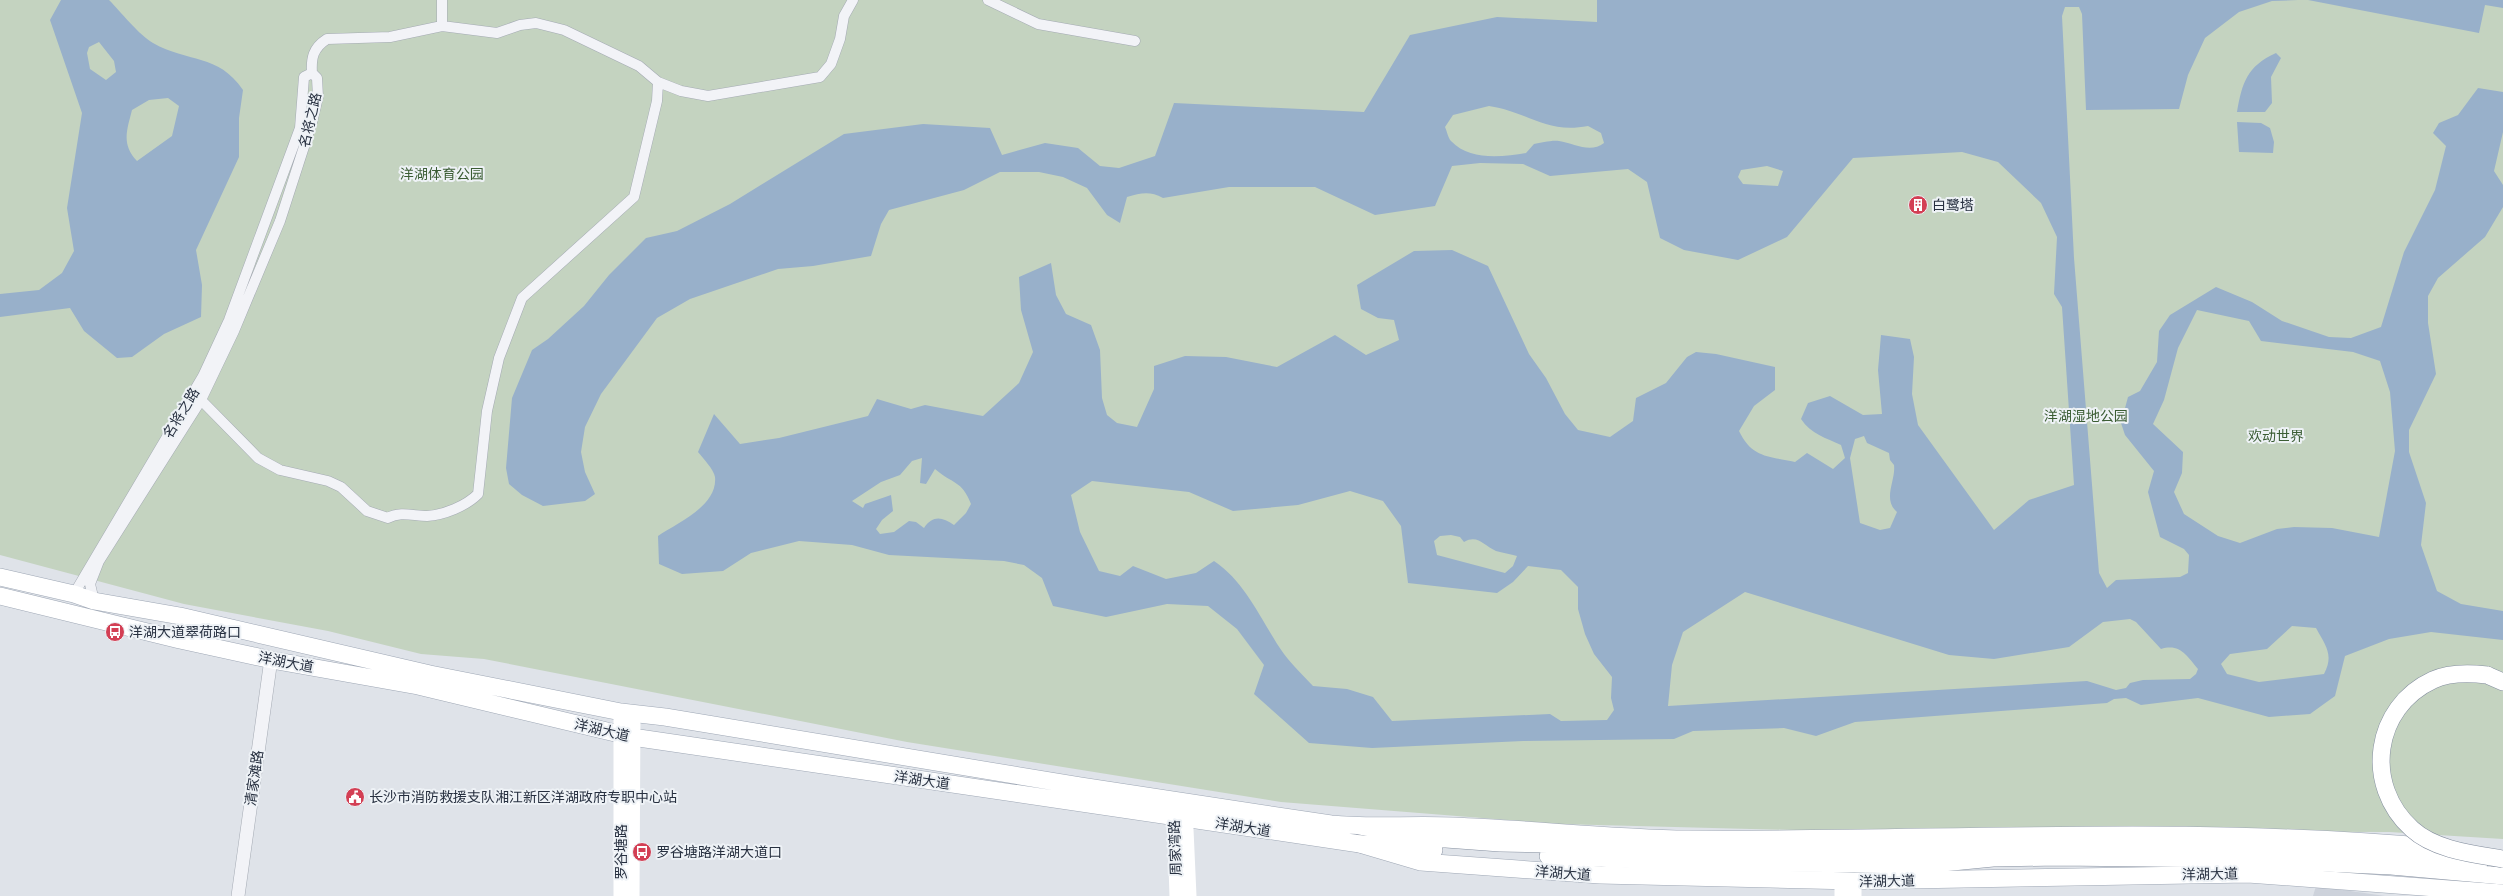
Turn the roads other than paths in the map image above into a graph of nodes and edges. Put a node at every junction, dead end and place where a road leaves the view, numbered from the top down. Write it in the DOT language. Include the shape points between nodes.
graph roads {
  1 [pos="442,0"];
  2 [pos="853,0"];
  3 [pos="988,0"];
  4 [pos="442,26"];
  5 [pos="1135,41"];
  6 [pos="312,73"];
  7 [pos="658,82"];
  8 [pos="201,400"];
  9 [pos="0,577"];
  10 [pos="74,594"];
  11 [pos="0,596"];
  12 [pos="94,602"];
  13 [pos="274,660"];
  14 [pos="2503,682"];
  15 [pos="627,713"];
  16 [pos="627,736"];
  17 [pos="1180,809"];
  18 [pos="1359,826"];
  19 [pos="1360,844"];
  20 [pos="1501,849"];
  21 [pos="2498,852"];
  22 [pos="2503,859"];
  23 [pos="2503,866"];
  24 [pos="2503,876"];
  25 [pos="1848,889"];
  26 [pos="2494,893"];
  27 [pos="238,896"];
  28 [pos="244,896"];
  29 [pos="621,896"];
  30 [pos="632,896"];
  31 [pos="1177,896"];
  32 [pos="1189,896"];
  1 -- 4 [label="street"];
  2 -- 7 [label="street" via="844,16 840,39 831,64 820,77 708,96 681,91"];
  3 -- 5 [label="street" via="1038,24"];
  4 -- 6 [label="street" via="390,37 326,39 318,44 311,58"];
  4 -- 7 [label="street" via="497,32 536,23 564,30 639,66"];
  6 -- 8 [label="street, 名将之路" via="317,78 318,97 280,221 234,331"];
  6 -- 10 [label="street, 名将之路" via="304,77 300,128 229,320 203,376"];
  7 -- 8 [label="street" via="657,101 634,197 522,298 499,358 487,411 478,494 468,504 429,516 395,514 388,518 367,511 341,487 328,481 280,470 258,458"];
  8 -- 12 [label="street, 名将之路" via="99,561 90,584"];
  9 -- 10 [label="main road, 洋湖大道"];
  10 -- 12 [label="main road, 洋湖大道"];
  11 -- 13 [label="main road, 洋湖大道" via="109,624"];
  12 -- 15 [label="main road, 洋湖大道" via="180,616 430,674"];
  13 -- 16 [label="main road, 洋湖大道" via="418,686"];
  13 -- 27 [label="street, 清家滩路"];
  13 -- 28 [label="street, 清家滩路"];
  14 -- 22 [label="main road, bridge" via="2487,675 2469,673 2434,679 2397,708 2384,733 2379,758 2388,796 2412,830 2444,846"];
  15 -- 16 [label="main road"];
  15 -- 17 [label="main road, 洋湖大道"];
  16 -- 17 [label="main road, 洋湖大道"];
  16 -- 29 [label="main road, 罗谷塘路"];
  16 -- 30 [label="main road, 罗谷塘路"];
  17 -- 18 [label="main road, 洋湖大道"];
  17 -- 19 [label="main road, 洋湖大道"];
  17 -- 31 [label="main road, 周家湾路"];
  17 -- 32 [label="main road, 周家湾路"];
  18 -- 20 [label="main road"];
  18 -- 21 [label="main road, 洋湖大道" via="1452,826 1686,839 2138,835 2379,842"];
  19 -- 20 [label="main road"];
  19 -- 25 [label="main road, 洋湖大道" via="1421,862 1600,876"];
  20 -- 23 [label="main road" via="1866,851 1977,846 2238,845 2433,856"];
  20 -- 24 [label="main road" via="1713,864 1932,864 1993,858 2058,857 2235,859 2391,866"];
  25 -- 26 [label="main road, 洋湖大道" via="2248,874"];
}
